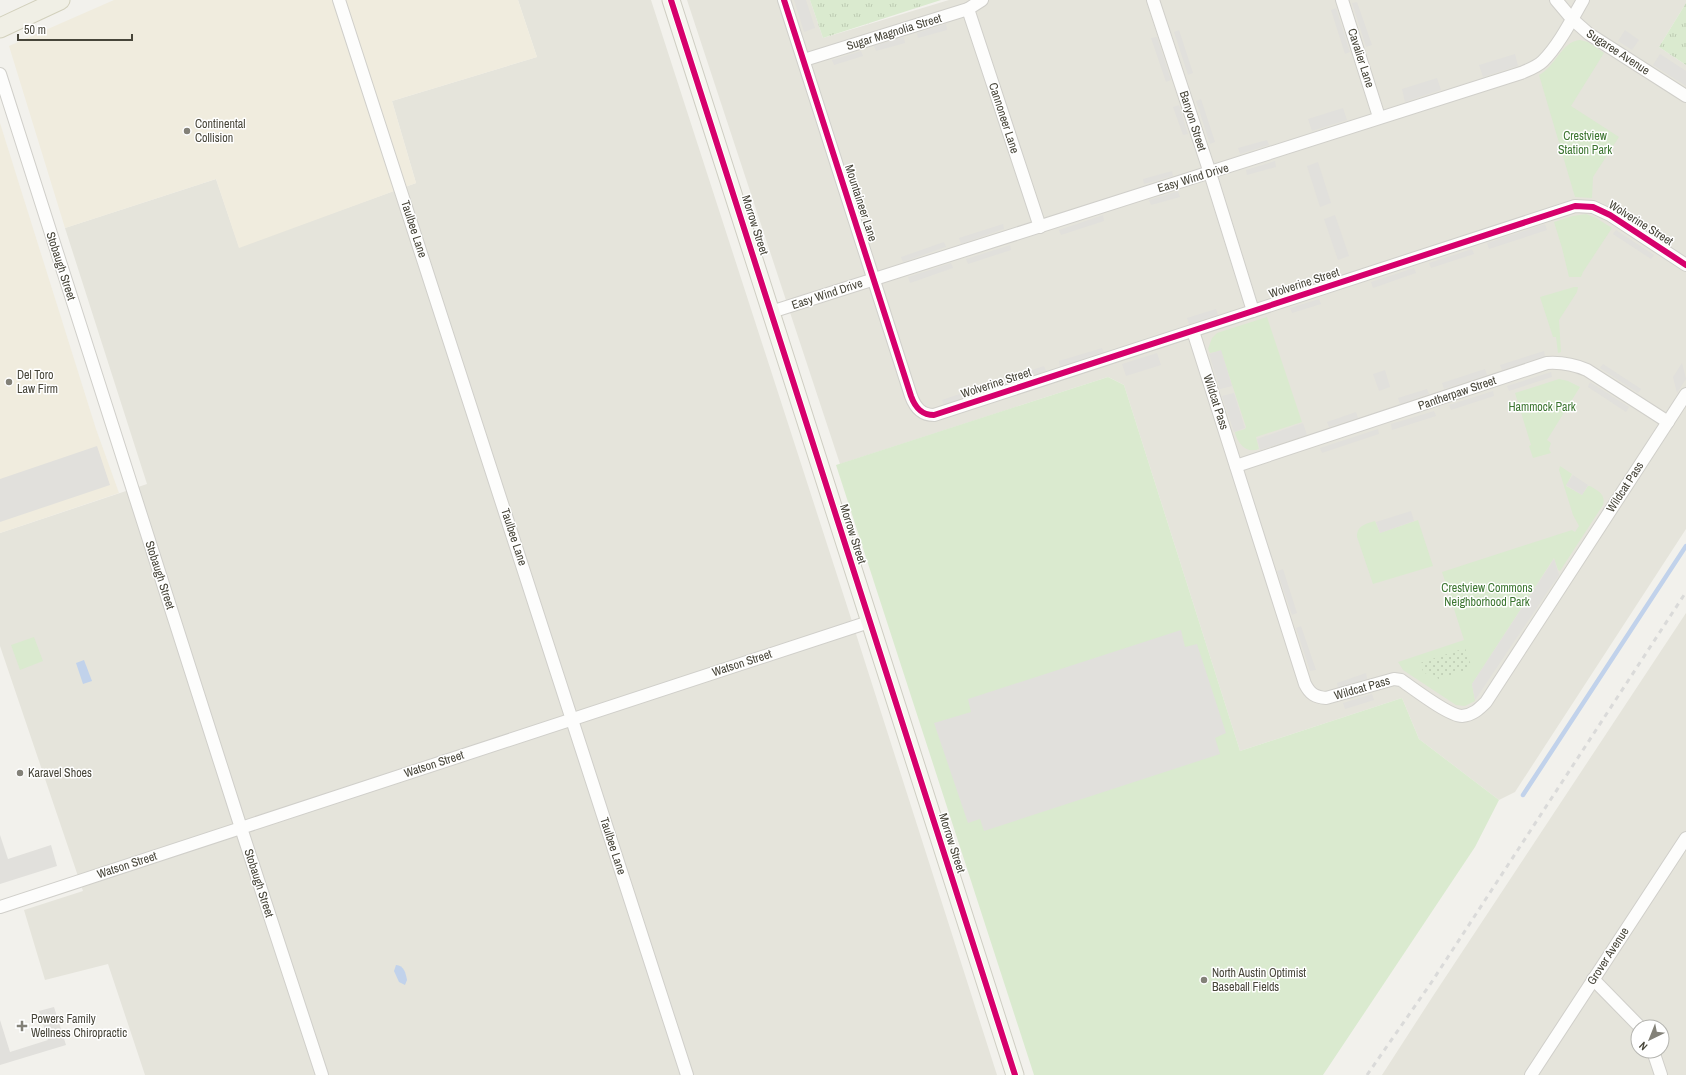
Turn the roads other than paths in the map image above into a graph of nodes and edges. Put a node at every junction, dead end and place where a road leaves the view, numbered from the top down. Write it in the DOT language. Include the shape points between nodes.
graph roads {
  1 [pos="60,0"];
  2 [pos="339,0"];
  3 [pos="671,0"];
  4 [pos="784,0"];
  5 [pos="982,0"];
  6 [pos="1153,0"];
  7 [pos="1342,0"];
  8 [pos="1556,0"];
  9 [pos="1584,0"];
  10 [pos="968,9"];
  11 [pos="1572,19"];
  12 [pos="0,28"];
  13 [pos="804,60"];
  14 [pos="0,74"];
  15 [pos="1686,96"];
  16 [pos="1379,117"];
  17 [pos="1210,173"];
  18 [pos="1040,227"];
  19 [pos="1686,265"];
  20 [pos="873,279"];
  21 [pos="1253,311"];
  22 [pos="771,312"];
  23 [pos="1193,331"];
  24 [pos="1686,394"];
  25 [pos="919,411"];
  26 [pos="1668,422"];
  27 [pos="1236,466"];
  28 [pos="869,622"];
  29 [pos="572,718"];
  30 [pos="241,828"];
  31 [pos="1686,838"];
  32 [pos="0,907"];
  33 [pos="1593,979"];
  34 [pos="1632,1019"];
  35 [pos="1656,1059"];
  36 [pos="322,1075"];
  37 [pos="687,1075"];
  38 [pos="1015,1075"];
  39 [pos="1531,1075"];
  40 [pos="1661,1075"];
  1 -- 12 [label="main road"];
  2 -- 29 [label="street, Taulbee Lane"];
  3 -- 22 [label="street, Morrow Street"];
  4 -- 13 [label="street, Mountaineer Lane"];
  5 -- 10 [label="street, Sugar Magnolia Street"];
  6 -- 17 [label="street, Banyon Street"];
  7 -- 16 [label="street, Cavalier Lane"];
  8 -- 11 [label="street, Sugaree Avenue"];
  9 -- 11 [label="street, Easy Wind Drive"];
  10 -- 13 [label="street, Sugar Magnolia Street"];
  10 -- 18 [label="street, Cannoneer Lane"];
  11 -- 15 [label="street, Sugaree Avenue" via="1589,34"];
  11 -- 16 [label="street, Easy Wind Drive" via="1543,61 1535,67"];
  13 -- 20 [label="street, Mountaineer Lane"];
  14 -- 30 [label="street, Stobaugh Street"];
  16 -- 17 [label="street, Easy Wind Drive"];
  17 -- 18 [label="street, Easy Wind Drive"];
  17 -- 21 [label="street, Banyon Street"];
  18 -- 20 [label="street, Easy Wind Drive"];
  19 -- 21 [label="street, Wolverine Street" via="1610,215 1593,207 1575,206"];
  20 -- 22 [label="street, Easy Wind Drive"];
  20 -- 25 [label="street, Mountaineer Lane" via="911,396"];
  21 -- 23 [label="street, Wolverine Street"];
  22 -- 28 [label="street, Morrow Street"];
  23 -- 25 [label="street, Wolverine Street" via="934,415"];
  23 -- 27 [label="street, Wildcat Pass"];
  24 -- 26 [label="street, Wildcat Pass"];
  26 -- 27 [label="street, Pantherpaw Street" via="1575,364 1547,363"];
  26 -- 27 [label="street, Wildcat Pass" via="1486,702 1475,712 1460,716 1446,710 1398,679 1390,679 1326,698 1313,695 1308,690"];
  28 -- 29 [label="street, Watson Street"];
  28 -- 38 [label="street, Morrow Street"];
  29 -- 30 [label="street, Watson Street"];
  29 -- 37 [label="street, Taulbee Lane"];
  30 -- 32 [label="street, Watson Street"];
  30 -- 36 [label="street, Stobaugh Street"];
  31 -- 33 [label="street, Grover Avenue"];
  33 -- 34 [label="street"];
  33 -- 39 [label="street, Grover Avenue"];
  35 -- 40 [label="street"];
}
